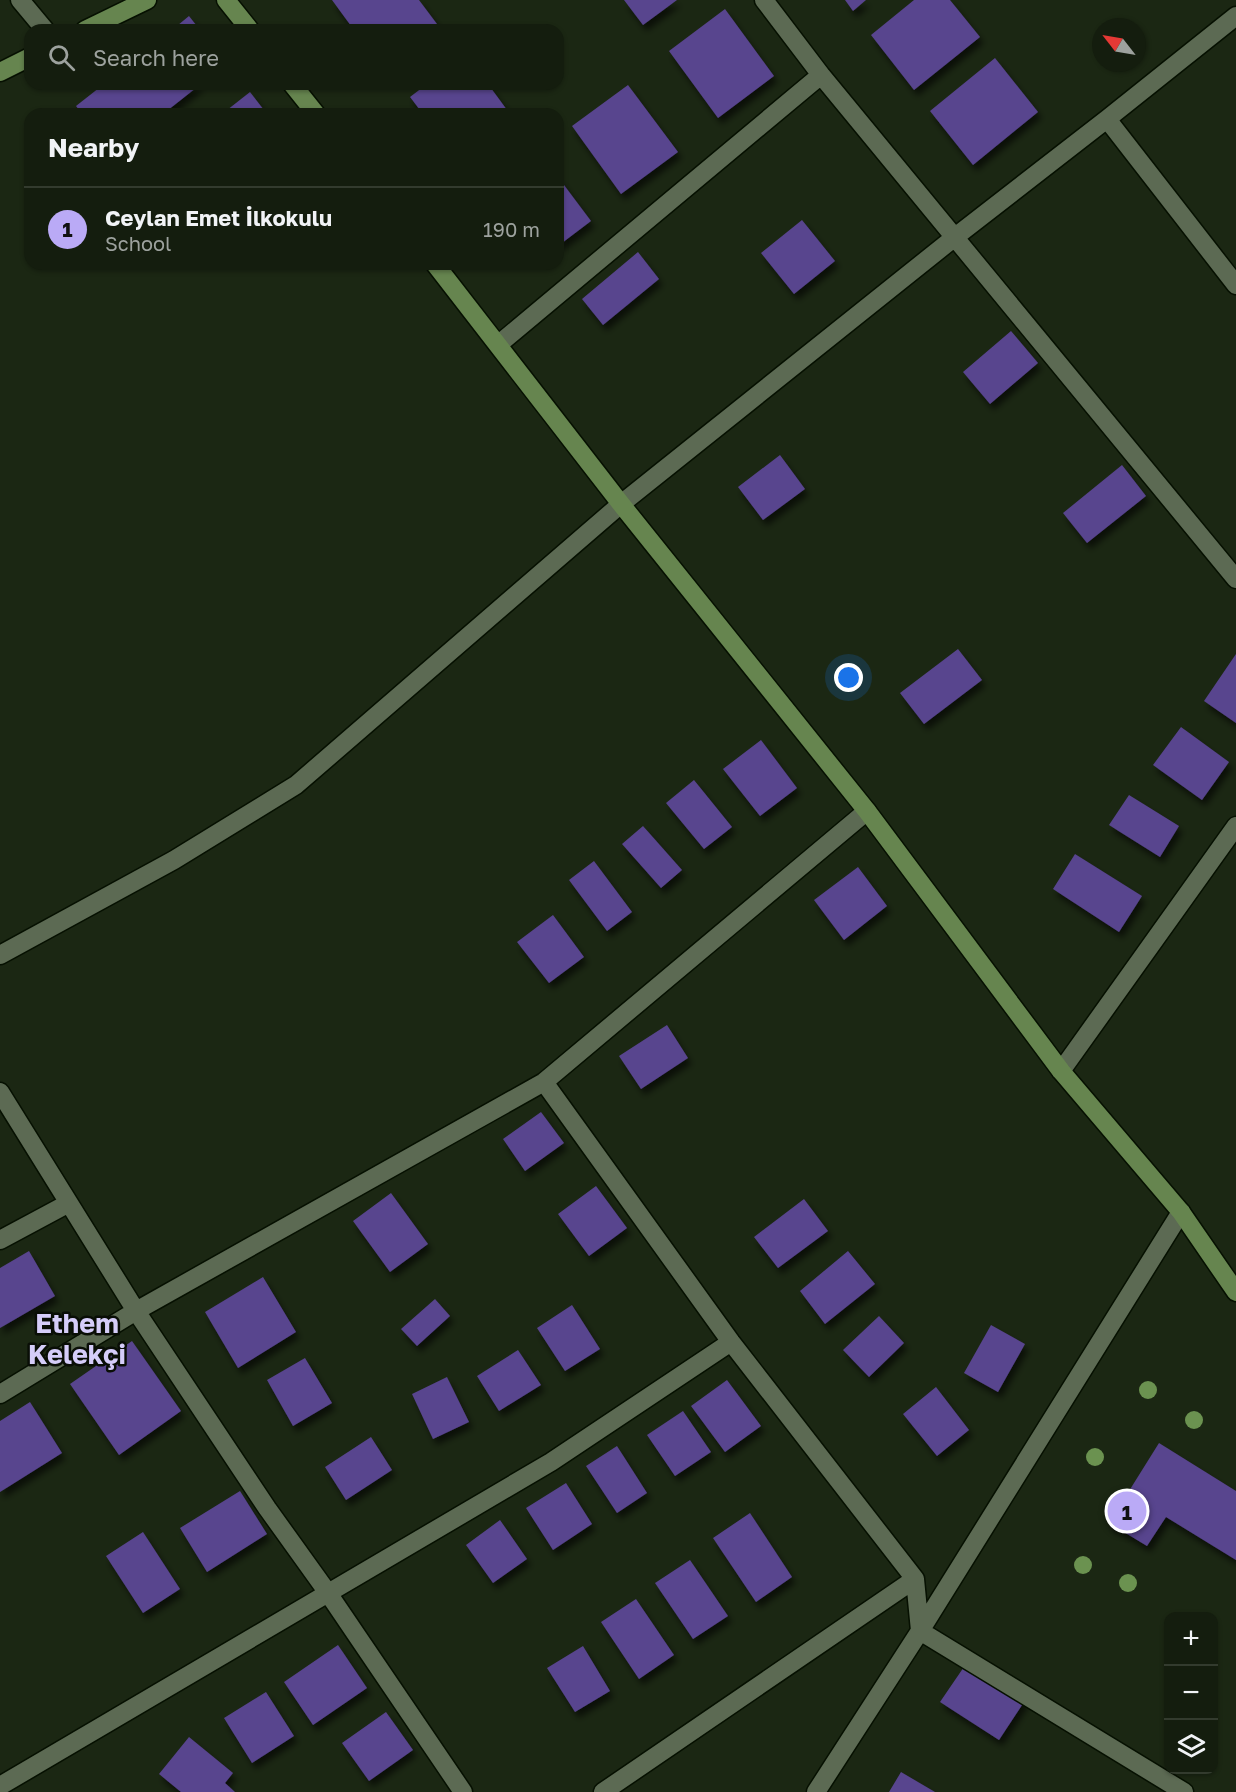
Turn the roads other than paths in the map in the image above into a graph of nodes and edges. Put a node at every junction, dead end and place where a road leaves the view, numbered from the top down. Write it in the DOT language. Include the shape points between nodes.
graph roads {
  1 [pos="20,0"];
  2 [pos="147,0"];
  3 [pos="226,0"];
  4 [pos="764,0"];
  5 [pos="1236,16"];
  6 [pos="40,24"];
  7 [pos="97,24"];
  8 [pos="245,24"];
  9 [pos="24,60"];
  10 [pos="0,72"];
  11 [pos="821,75"];
  12 [pos="297,90"];
  13 [pos="311,108"];
  14 [pos="1107,119"];
  15 [pos="955,237"];
  16 [pos="440,270"];
  17 [pos="1236,285"];
  18 [pos="499,344"];
  19 [pos="621,504"];
  20 [pos="1236,579"];
  21 [pos="867,811"];
  22 [pos="1236,826"];
  23 [pos="0,955"];
  24 [pos="1061,1071"];
  25 [pos="544,1082"];
  26 [pos="0,1092"];
  27 [pos="69,1203"];
  28 [pos="1181,1212"];
  29 [pos="0,1240"];
  30 [pos="1236,1292"];
  31 [pos="136,1311"];
  32 [pos="731,1342"];
  33 [pos="0,1394"];
  34 [pos="915,1580"];
  35 [pos="328,1593"];
  36 [pos="920,1631"];
  37 [pos="0,1786"];
  38 [pos="464,1792"];
  39 [pos="603,1792"];
  40 [pos="816,1792"];
  41 [pos="1184,1792"];
  1 -- 6 [label="street"];
  2 -- 7 [label="street"];
  3 -- 8 [label="street"];
  4 -- 11 [label="street"];
  5 -- 14 [label="street"];
  9 -- 10 [label="street"];
  11 -- 15 [label="street"];
  11 -- 18 [label="street"];
  12 -- 13 [label="street"];
  14 -- 15 [label="street"];
  14 -- 17 [label="street"];
  15 -- 19 [label="street"];
  15 -- 20 [label="street"];
  16 -- 18 [label="street"];
  18 -- 19 [label="street"];
  19 -- 21 [label="street"];
  19 -- 23 [label="street" via="296,785 174,860"];
  21 -- 24 [label="street"];
  21 -- 25 [label="street"];
  22 -- 24 [label="street"];
  24 -- 28 [label="street"];
  25 -- 31 [label="street"];
  25 -- 32 [label="street"];
  26 -- 27 [label="street"];
  27 -- 29 [label="street"];
  27 -- 31 [label="street"];
  28 -- 30 [label="street"];
  28 -- 36 [label="street"];
  31 -- 33 [label="street"];
  31 -- 35 [label="street"];
  32 -- 34 [label="street"];
  32 -- 35 [label="street" via="551,1461"];
  34 -- 36 [label="street"];
  34 -- 39 [label="street"];
  35 -- 37 [label="street"];
  35 -- 38 [label="street"];
  36 -- 40 [label="street"];
  36 -- 41 [label="street"];
}
